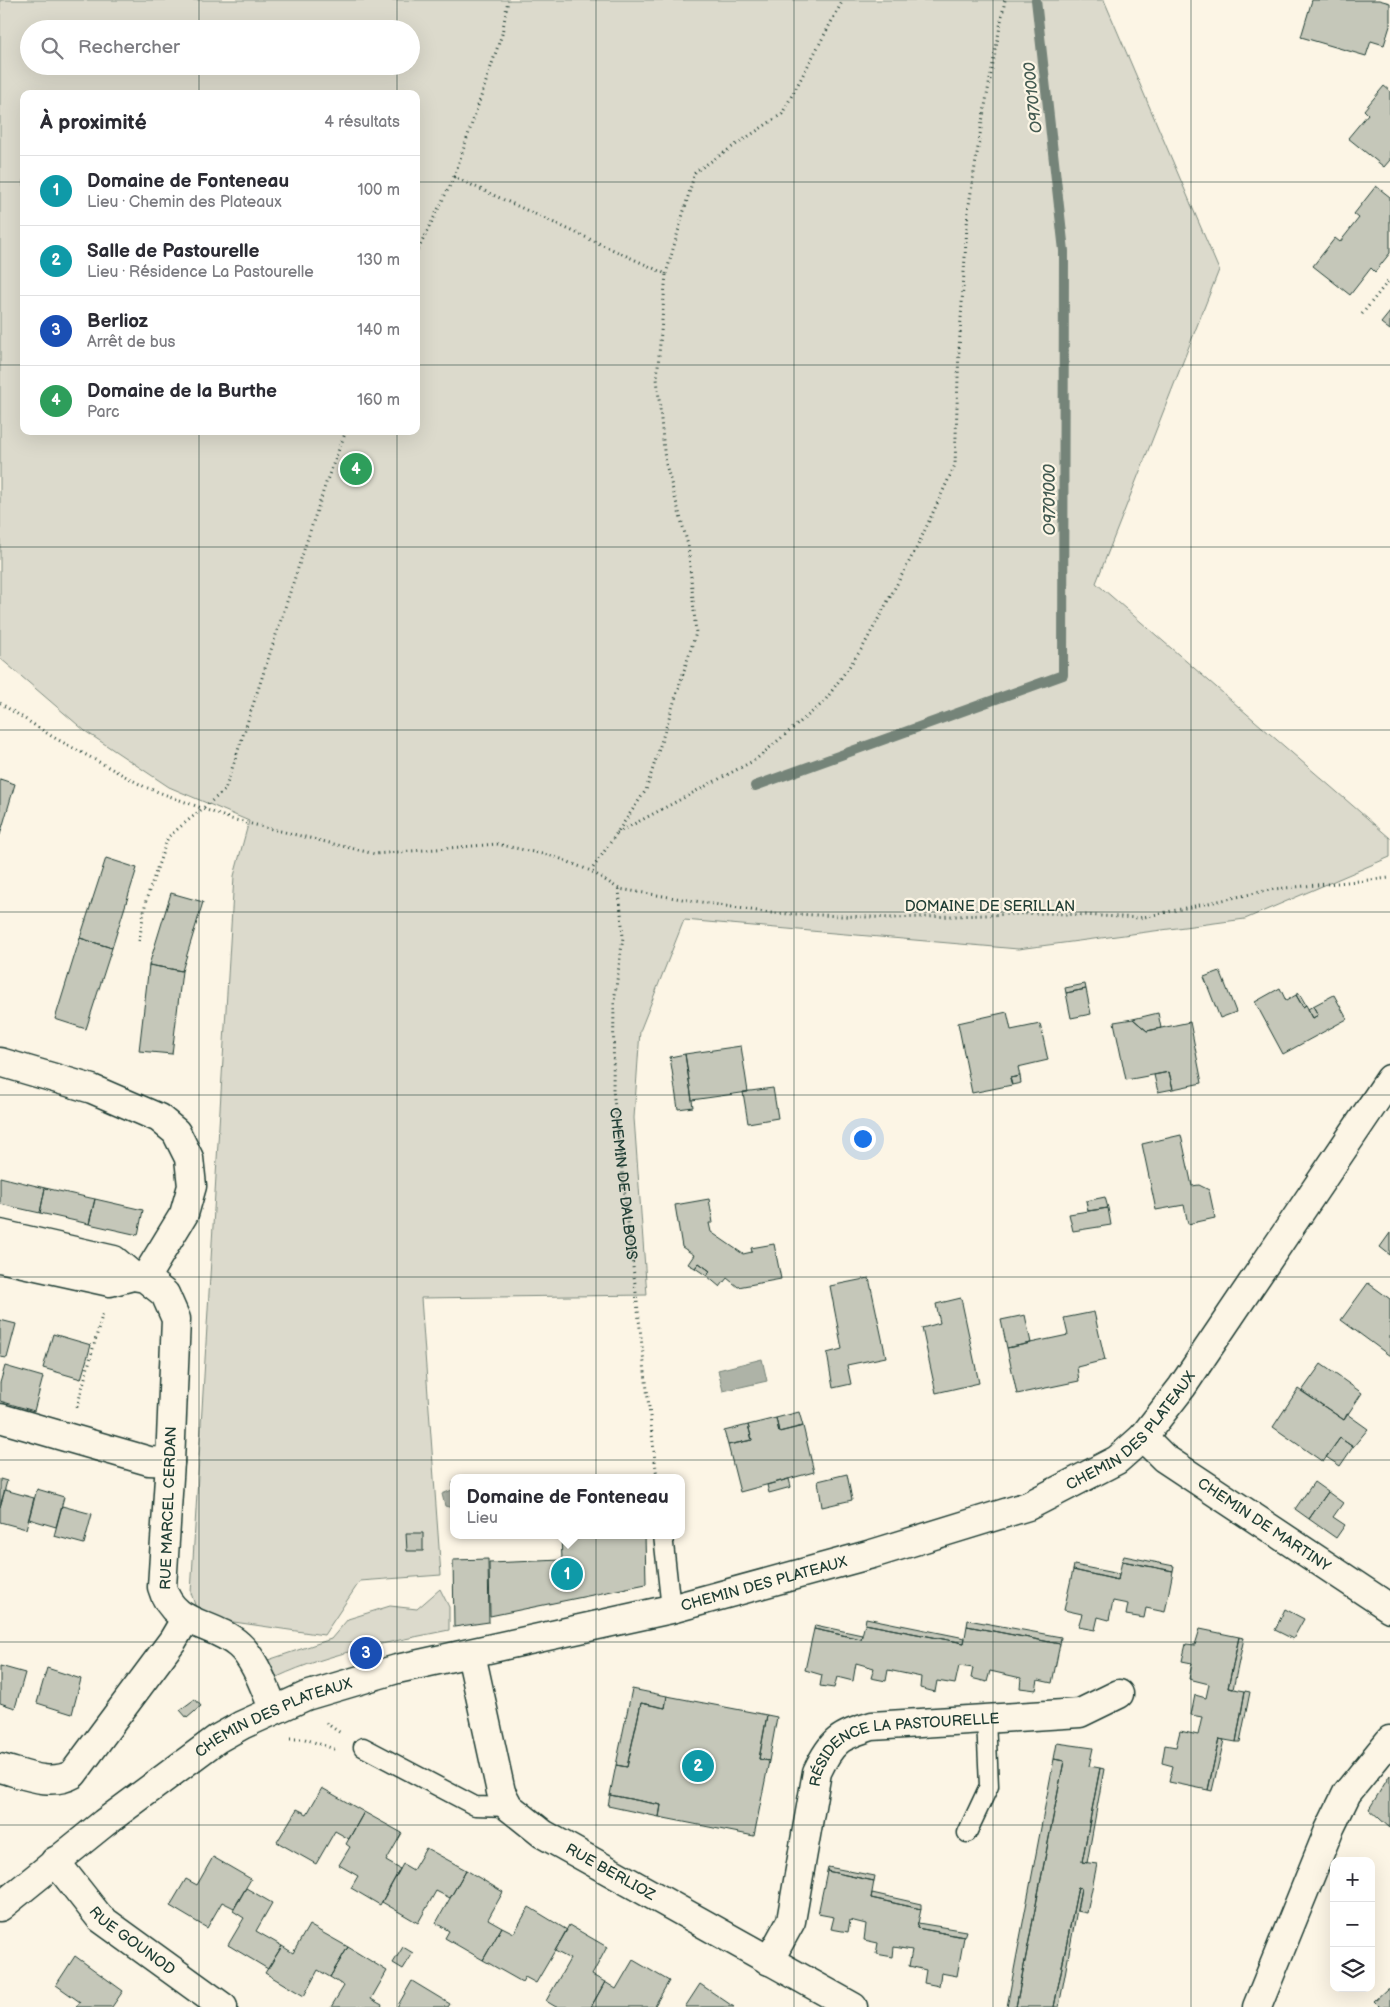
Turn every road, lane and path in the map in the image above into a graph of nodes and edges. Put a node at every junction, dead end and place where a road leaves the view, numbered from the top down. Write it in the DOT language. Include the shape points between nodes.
graph roads {
  1 [pos="508,0"];
  2 [pos="843,0"];
  3 [pos="1005,0"];
  4 [pos="454,177"];
  5 [pos="420,246"];
  6 [pos="666,274"];
  7 [pos="1390,279"];
  8 [pos="1362,314"];
  9 [pos="344,435"];
  10 [pos="0,703"];
  11 [pos="201,808"];
  12 [pos="617,833"];
  13 [pos="591,871"];
  14 [pos="1390,878"];
  15 [pos="619,889"];
  16 [pos="140,941"];
  17 [pos="0,1062"];
  18 [pos="1390,1080"];
  19 [pos="0,1234"];
  20 [pos="0,1258"];
  21 [pos="129,1279"];
  22 [pos="0,1418"];
  23 [pos="68,1437"];
  24 [pos="1143,1437"];
  25 [pos="170,1462"];
  26 [pos="657,1474"];
  27 [pos="663,1539"];
  28 [pos="1390,1608"];
  29 [pos="671,1609"];
  30 [pos="186,1618"];
  31 [pos="471,1654"];
  32 [pos="1119,1694"];
  33 [pos="306,1696"];
  34 [pos="274,1710"];
  35 [pos="986,1719"];
  36 [pos="285,1740"];
  37 [pos="1390,1740"];
  38 [pos="363,1747"];
  39 [pos="0,1768"];
  40 [pos="509,1807"];
  41 [pos="967,1833"];
  42 [pos="56,1862"];
  43 [pos="0,1907"];
  44 [pos="769,1961"];
  45 [pos="223,2007"];
  46 [pos="854,2007"];
  47 [pos="1257,2007"];
  1 -- 4 [label="path" via="502,34"];
  2 -- 6 [label="path" via="782,114 694,172"];
  3 -- 12 [label="path" via="968,211 955,465 917,546 863,647 824,702 755,760"];
  4 -- 5 [label="path"];
  4 -- 6 [label="path"];
  6 -- 12 [label="path" via="657,378 665,461 688,544 696,633 646,790"];
  7 -- 8 [label="path"];
  9 -- 11 [label="path" via="225,790"];
  10 -- 11 [label="path" via="145,787"];
  11 -- 13 [label="path" via="231,819 375,854 497,844 556,857"];
  11 -- 16 [label="path" via="168,837 146,900"];
  12 -- 13 [label="path"];
  13 -- 15 [label="path"];
  14 -- 15 [label="path, DOMAINE DE SERILLAN" via="1274,889 1140,918 1046,913 892,918 770,913"];
  15 -- 26 [label="path, CHEMIN DE DALBOIS" via="623,937 614,1002 613,1090"];
  17 -- 21 [label="street" via="92,1089 159,1118 176,1132 189,1158 192,1186 184,1214"];
  18 -- 24 [label="street, CHEMIN DES PLATEAUX" via="1182,1387"];
  19 -- 21 [label="street, RUE MARCEL CERDAN" via="114,1260"];
  20 -- 21 [label="street, RUE MARCEL CERDAN"];
  21 -- 23 [label="path"];
  21 -- 25 [label="street, RUE MARCEL CERDAN" via="165,1294 176,1319"];
  22 -- 23 [label="street"];
  23 -- 25 [label="street" via="148,1460"];
  24 -- 28 [label="street, CHEMIN DE MARTINY" via="1164,1458"];
  24 -- 29 [label="street, CHEMIN DES PLATEAUX" via="1117,1460 1028,1506 872,1554"];
  25 -- 30 [label="street, RUE MARCEL CERDAN" via="162,1586 165,1598 175,1612"];
  27 -- 29 [label="lane"];
  29 -- 31 [label="street, CHEMIN DES PLATEAUX"];
  30 -- 34 [label="street, RUE MARCEL CERDAN" via="220,1632 239,1645"];
  30 -- 39 [label="street" via="73,1774 61,1781 43,1780"];
  31 -- 33 [label="street, CHEMIN DES PLATEAUX" via="396,1669"];
  31 -- 40 [label="street, RUE BERLIOZ" via="501,1792"];
  32 -- 35 [label="street, RÉSIDENCE LA PASTOURELLE" via="1080,1713"];
  33 -- 34 [label="street, CHEMIN DES PLATEAUX"];
  33 -- 38 [label="path" via="314,1716"];
  34 -- 42 [label="street, CHEMIN DES PLATEAUX" via="217,1739"];
  35 -- 41 [label="lane" via="989,1786"];
  35 -- 44 [label="street, RÉSIDENCE LA PASTOURELLE" via="872,1726 845,1735 827,1751 818,1772 791,1921"];
  36 -- 38 [label="path" via="305,1739 348,1754"];
  37 -- 47 [label="street" via="1347,1793"];
  38 -- 40 [label="lane" via="475,1806"];
  40 -- 44 [label="street, RUE BERLIOZ" via="543,1834"];
  42 -- 43 [label="street, CHEMIN DES PLATEAUX"];
  42 -- 45 [label="street, RUE GOUNOD" via="100,1918"];
  44 -- 46 [label="street, RUE BERLIOZ"];
}
